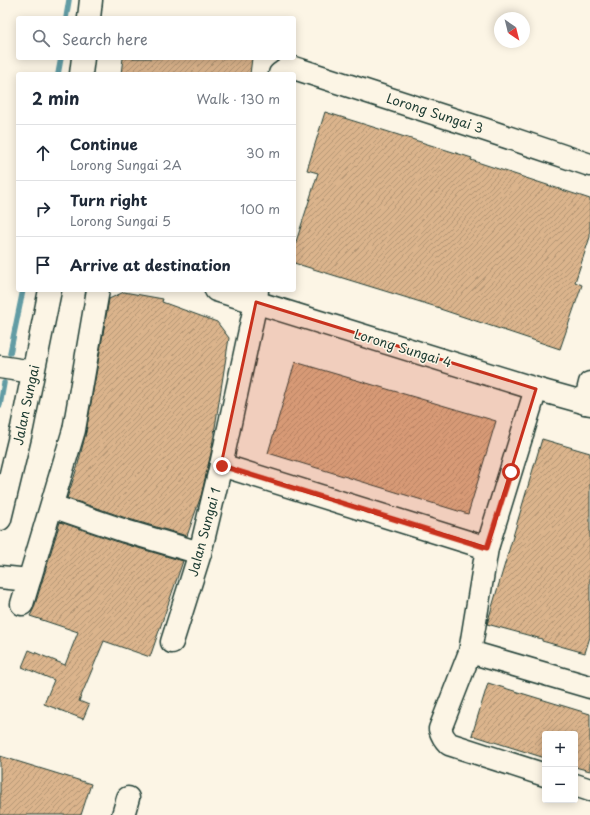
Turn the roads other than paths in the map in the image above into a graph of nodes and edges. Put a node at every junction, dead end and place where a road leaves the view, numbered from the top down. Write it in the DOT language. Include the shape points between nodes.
graph roads {
  1 [pos="91,0"];
  2 [pos="89,16"];
  3 [pos="83,60"];
  4 [pos="81,72"];
  5 [pos="283,72"];
  6 [pos="590,165"];
  7 [pos="50,292"];
  8 [pos="98,292"];
  9 [pos="229,292"];
  10 [pos="256,296"];
  11 [pos="0,366"];
  12 [pos="34,372"];
  13 [pos="536,389"];
  14 [pos="588,397"];
  15 [pos="222,466"];
  16 [pos="52,506"];
  17 [pos="0,519"];
  18 [pos="487,548"];
  19 [pos="200,553"];
  20 [pos="0,577"];
  21 [pos="29,580"];
  22 [pos="22,604"];
  23 [pos="172,642"];
  24 [pos="470,652"];
  25 [pos="590,687"];
  26 [pos="542,774"];
  27 [pos="578,786"];
  28 [pos="590,790"];
  1 -- 2 [label="street"];
  3 -- 4 [label="street"];
  5 -- 6 [label="street, Lorong Sungai 3" via="294,68"];
  7 -- 12 [label="street, Jalan Sungai"];
  8 -- 16 [label="street" via="74,430"];
  9 -- 10 [label="street, Lorong Sungai 4"];
  10 -- 13 [label="street, Lorong Sungai 4"];
  10 -- 15 [label="street, Jalan Sungai 1"];
  11 -- 12 [label="street"];
  12 -- 17 [label="street, Jalan Sungai"];
  13 -- 14 [label="street, Lorong Sungai 4"];
  13 -- 18 [label="street"];
  15 -- 18 [label="street"];
  15 -- 19 [label="street, Jalan Sungai 1"];
  16 -- 19 [label="street"];
  16 -- 21 [label="street"];
  18 -- 24 [label="street"];
  19 -- 23 [label="street, Jalan Sungai 1"];
  20 -- 21 [label="street"];
  21 -- 22 [label="street"];
  24 -- 25 [label="street"];
  24 -- 26 [label="street" via="440,729 442,735 449,744"];
  27 -- 28 [label="street"];
}
